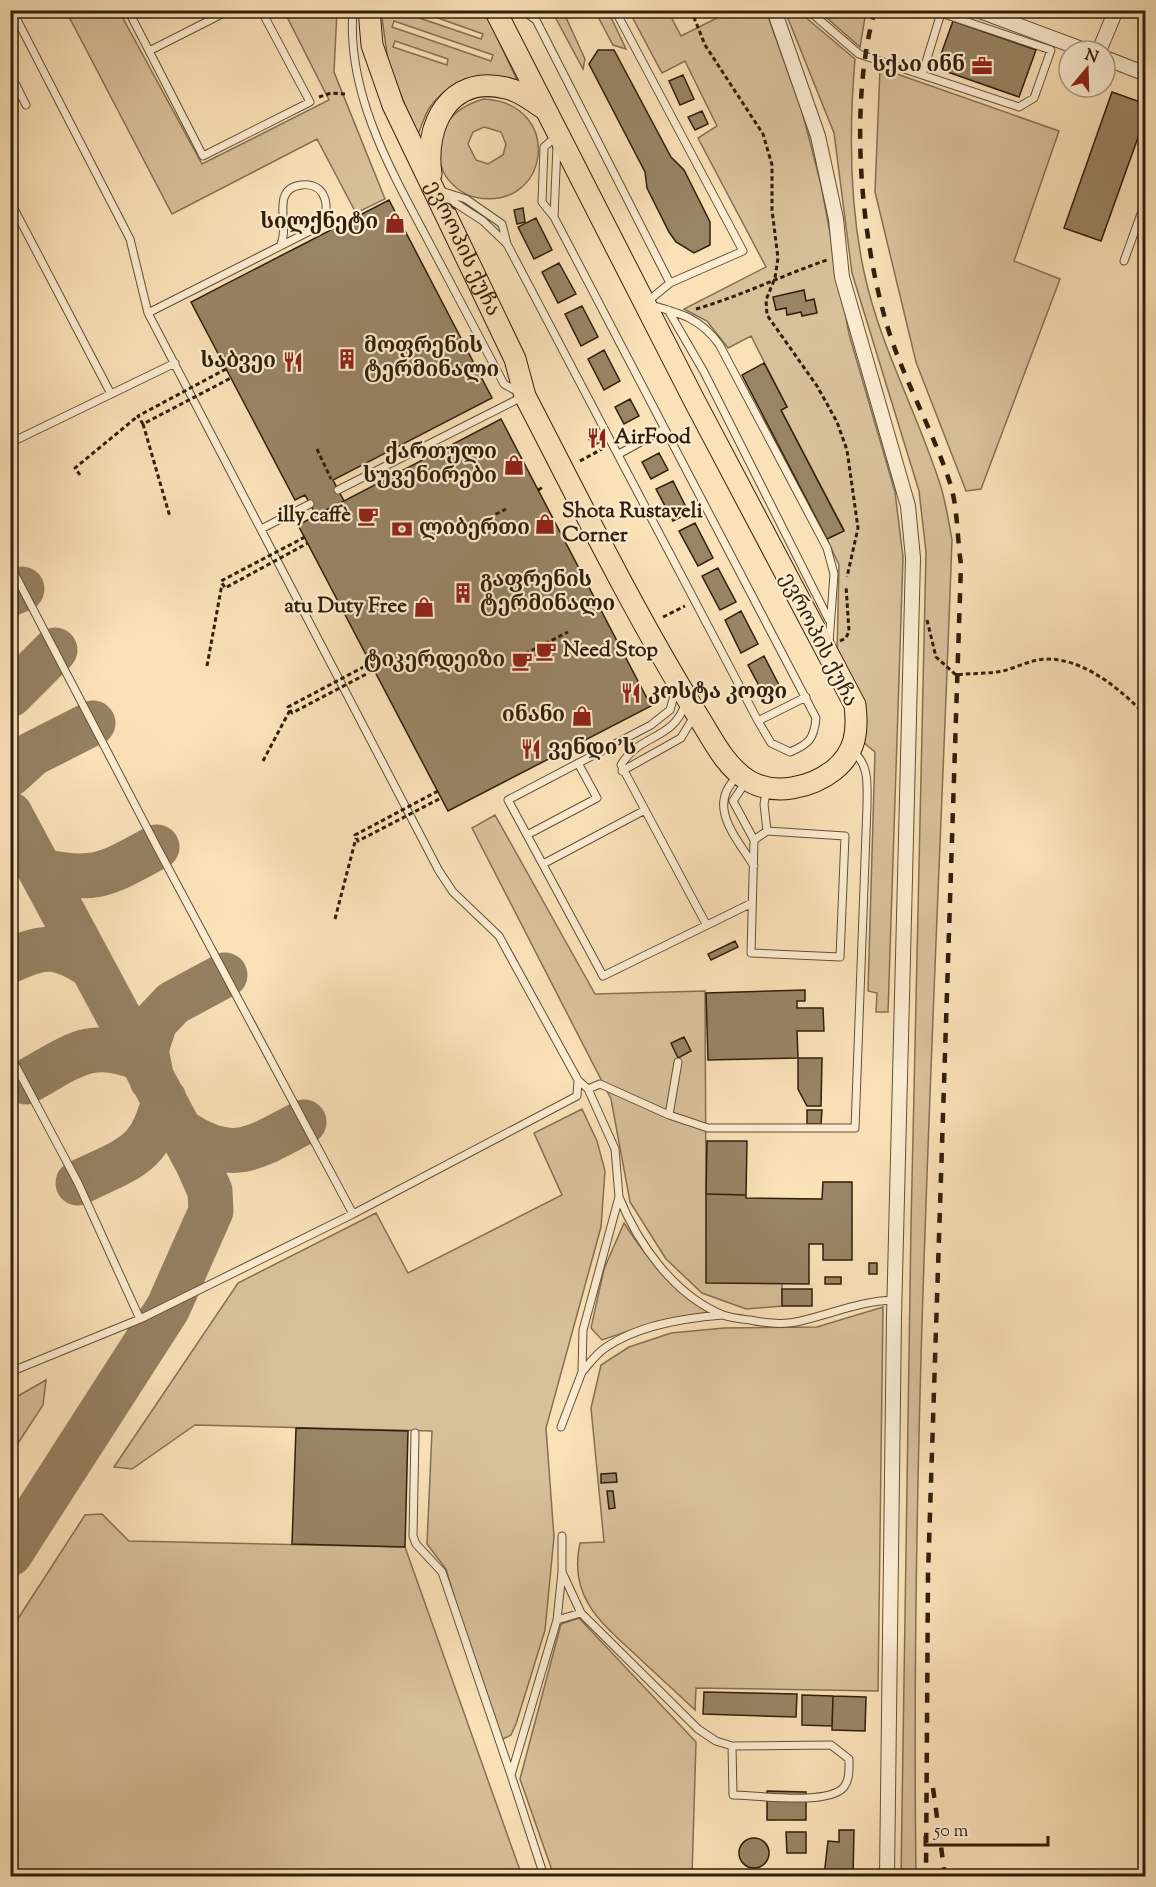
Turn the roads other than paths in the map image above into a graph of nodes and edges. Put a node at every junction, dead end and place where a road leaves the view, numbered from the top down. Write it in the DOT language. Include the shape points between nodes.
graph roads {
  1 [pos="12,10"];
  2 [pos="128,10"];
  3 [pos="230,10"];
  4 [pos="261,10"];
  5 [pos="353,10"];
  6 [pos="369,10"];
  7 [pos="495,10"];
  8 [pos="522,10"];
  9 [pos="615,10"];
  10 [pos="774,10"];
  11 [pos="808,10"];
  12 [pos="977,10"];
  13 [pos="1116,10"];
  14 [pos="1104,39"];
  15 [pos="1057,40"];
  16 [pos="149,51"];
  17 [pos="1117,63"];
  18 [pos="10,73"];
  19 [pos="1146,74"];
  20 [pos="922,75"];
  21 [pos="26,105"];
  22 [pos="543,108"];
  23 [pos="558,136"];
  24 [pos="433,188"];
  25 [pos="1146,200"];
  26 [pos="10,201"];
  27 [pos="554,217"];
  28 [pos="281,244"];
  29 [pos="1124,261"];
  30 [pos="670,283"];
  31 [pos="645,304"];
  32 [pos="668,310"];
  33 [pos="148,313"];
  34 [pos="175,363"];
  35 [pos="111,394"];
  36 [pos="525,396"];
  37 [pos="664,429"];
  38 [pos="10,443"];
  39 [pos="619,454"];
  40 [pos="338,490"];
  41 [pos="310,504"];
  42 [pos="261,529"];
  43 [pos="10,565"];
  44 [pos="829,620"];
  45 [pos="832,649"];
  46 [pos="686,698"];
  47 [pos="806,698"];
  48 [pos="758,721"];
  49 [pos="850,750"];
  50 [pos="578,763"];
  51 [pos="622,771"];
  52 [pos="752,781"];
  53 [pos="645,810"];
  54 [pos="767,831"];
  55 [pos="527,835"];
  56 [pos="754,840"];
  57 [pos="543,864"];
  58 [pos="754,866"];
  59 [pos="752,903"];
  60 [pos="706,924"];
  61 [pos="10,1055"];
  62 [pos="678,1062"];
  63 [pos="578,1080"];
  64 [pos="588,1089"];
  65 [pos="669,1115"];
  66 [pos="619,1197"];
  67 [pos="353,1214"];
  68 [pos="895,1300"];
  69 [pos="724,1315"];
  70 [pos="140,1319"];
  71 [pos="10,1372"];
  72 [pos="582,1372"];
  73 [pos="561,1427"];
  74 [pos="415,1432"];
  75 [pos="561,1536"];
  76 [pos="562,1572"];
  77 [pos="581,1613"];
  78 [pos="556,1620"];
  79 [pos="732,1746"];
  80 [pos="511,1775"];
  81 [pos="544,1876"];
  82 [pos="886,1876"];
  1 -- 33 [label="lane" via="130,239"];
  2 -- 16 [label="lane"];
  3 -- 16 [label="lane"];
  4 -- 16 [label="lane" via="310,102 203,156"];
  5 -- 36 [label="lane" via="351,39 357,73 375,132 399,186 504,384"];
  6 -- 24 [label="main road, ევროპის ქუჩა" via="372,45 393,105"];
  7 -- 22 [label="main road, ევროპის ქუჩა"];
  8 -- 30 [label="lane" via="536,20"];
  9 -- 30 [label="lane" via="743,251"];
  10 -- 68 [label="street" via="818,136 836,219 842,277 908,506 912,558"];
  11 -- 20 [label="lane" via="859,54"];
  12 -- 15 [label="street"];
  13 -- 14 [label="street"];
  17 -- 19 [label="street"];
  18 -- 21 [label="lane"];
  20 -- 20 [label="lane" via="1019,107 1034,98 1051,50 941,13"];
  22 -- 23 [label="main road, ევროპის ქუჩა"];
  22 -- 24 [label="main road" via="509,88 491,85 469,88 452,99 432,130 428,153"];
  23 -- 27 [label="lane"];
  23 -- 27 [label="lane" via="544,147 541,186 542,202"];
  23 -- 31 [label="main road, ევროპის ქუჩა"];
  24 -- 36 [label="main road, ევროპის ქუჩა" via="515,359"];
  24 -- 39 [label="lane" via="483,221 507,244"];
  25 -- 29 [label="lane"];
  26 -- 35 [label="lane"];
  27 -- 37 [label="lane"];
  28 -- 28 [label="lane" via="323,221 328,207 316,188 301,185 284,197 285,230"];
  28 -- 33 [label="lane"];
  30 -- 31 [label="lane"];
  31 -- 32 [label="lane"];
  31 -- 45 [label="main road, ევროპის ქუჩა"];
  32 -- 44 [label="lane" via="704,372"];
  32 -- 44 [label="lane" via="706,326 719,344 827,548 834,574"];
  33 -- 34 [label="lane"];
  34 -- 35 [label="lane"];
  34 -- 42 [label="lane"];
  35 -- 38 [label="lane"];
  36 -- 40 [label="lane"];
  36 -- 46 [label="main road, ევროპის ქუჩა"];
  37 -- 39 [label="lane"];
  37 -- 47 [label="lane"];
  39 -- 48 [label="lane"];
  41 -- 42 [label="lane"];
  42 -- 63 [label="lane" via="440,871 453,891 499,936"];
  43 -- 67 [label="lane"];
  44 -- 45 [label="lane"];
  45 -- 49 [label="main road, ევროპის ქუჩა" via="855,705 858,728"];
  46 -- 50 [label="lane" via="675,700 662,717"];
  46 -- 51 [label="lane" via="675,725 629,751"];
  46 -- 51 [label="lane" via="690,726 681,738"];
  46 -- 52 [label="main road, ევროპის ქუჩა" via="717,747"];
  47 -- 48 [label="lane"];
  47 -- 48 [label="lane" via="816,718 815,734 808,744 790,752 771,743"];
  49 -- 52 [label="main road, ევროპის ქუჩა" via="824,778 802,786"];
  49 -- 65 [label="lane" via="862,761 867,775 855,1128 708,1128"];
  50 -- 55 [label="lane" via="597,798"];
  50 -- 55 [label="lane" via="508,800"];
  51 -- 53 [label="lane"];
  52 -- 54 [label="lane" via="764,804"];
  52 -- 56 [label="lane" via="737,791 733,801"];
  52 -- 58 [label="lane" via="724,790 723,808 729,826"];
  53 -- 57 [label="lane"];
  53 -- 60 [label="lane"];
  54 -- 56 [label="lane"];
  54 -- 59 [label="lane" via="845,836 840,957 751,953"];
  55 -- 57 [label="lane"];
  56 -- 58 [label="lane"];
  57 -- 60 [label="lane" via="603,976"];
  58 -- 59 [label="lane"];
  59 -- 60 [label="lane"];
  61 -- 70 [label="lane" via="78,1183"];
  62 -- 65 [label="lane"];
  63 -- 64 [label="lane"];
  63 -- 67 [label="lane" via="577,1096"];
  64 -- 65 [label="lane" via="600,1084"];
  64 -- 66 [label="lane" via="615,1149"];
  66 -- 69 [label="lane" via="632,1228 656,1261 693,1297"];
  66 -- 72 [label="lane" via="583,1330"];
  67 -- 70 [label="lane"];
  68 -- 69 [label="lane" via="856,1304 794,1323 767,1323"];
  68 -- 82 [label="street"];
  69 -- 72 [label="lane" via="641,1330 604,1348"];
  70 -- 71 [label="lane"];
  72 -- 73 [label="lane"];
  74 -- 80 [label="lane" via="413,1536 442,1572"];
  75 -- 76 [label="lane"];
  76 -- 77 [label="lane"];
  76 -- 78 [label="lane"];
  77 -- 78 [label="lane"];
  77 -- 79 [label="lane" via="698,1729"];
  78 -- 80 [label="lane"];
  79 -- 79 [label="lane" via="831,1745 849,1759 849,1773 844,1787 825,1798 733,1795"];
  80 -- 81 [label="lane"];
}
